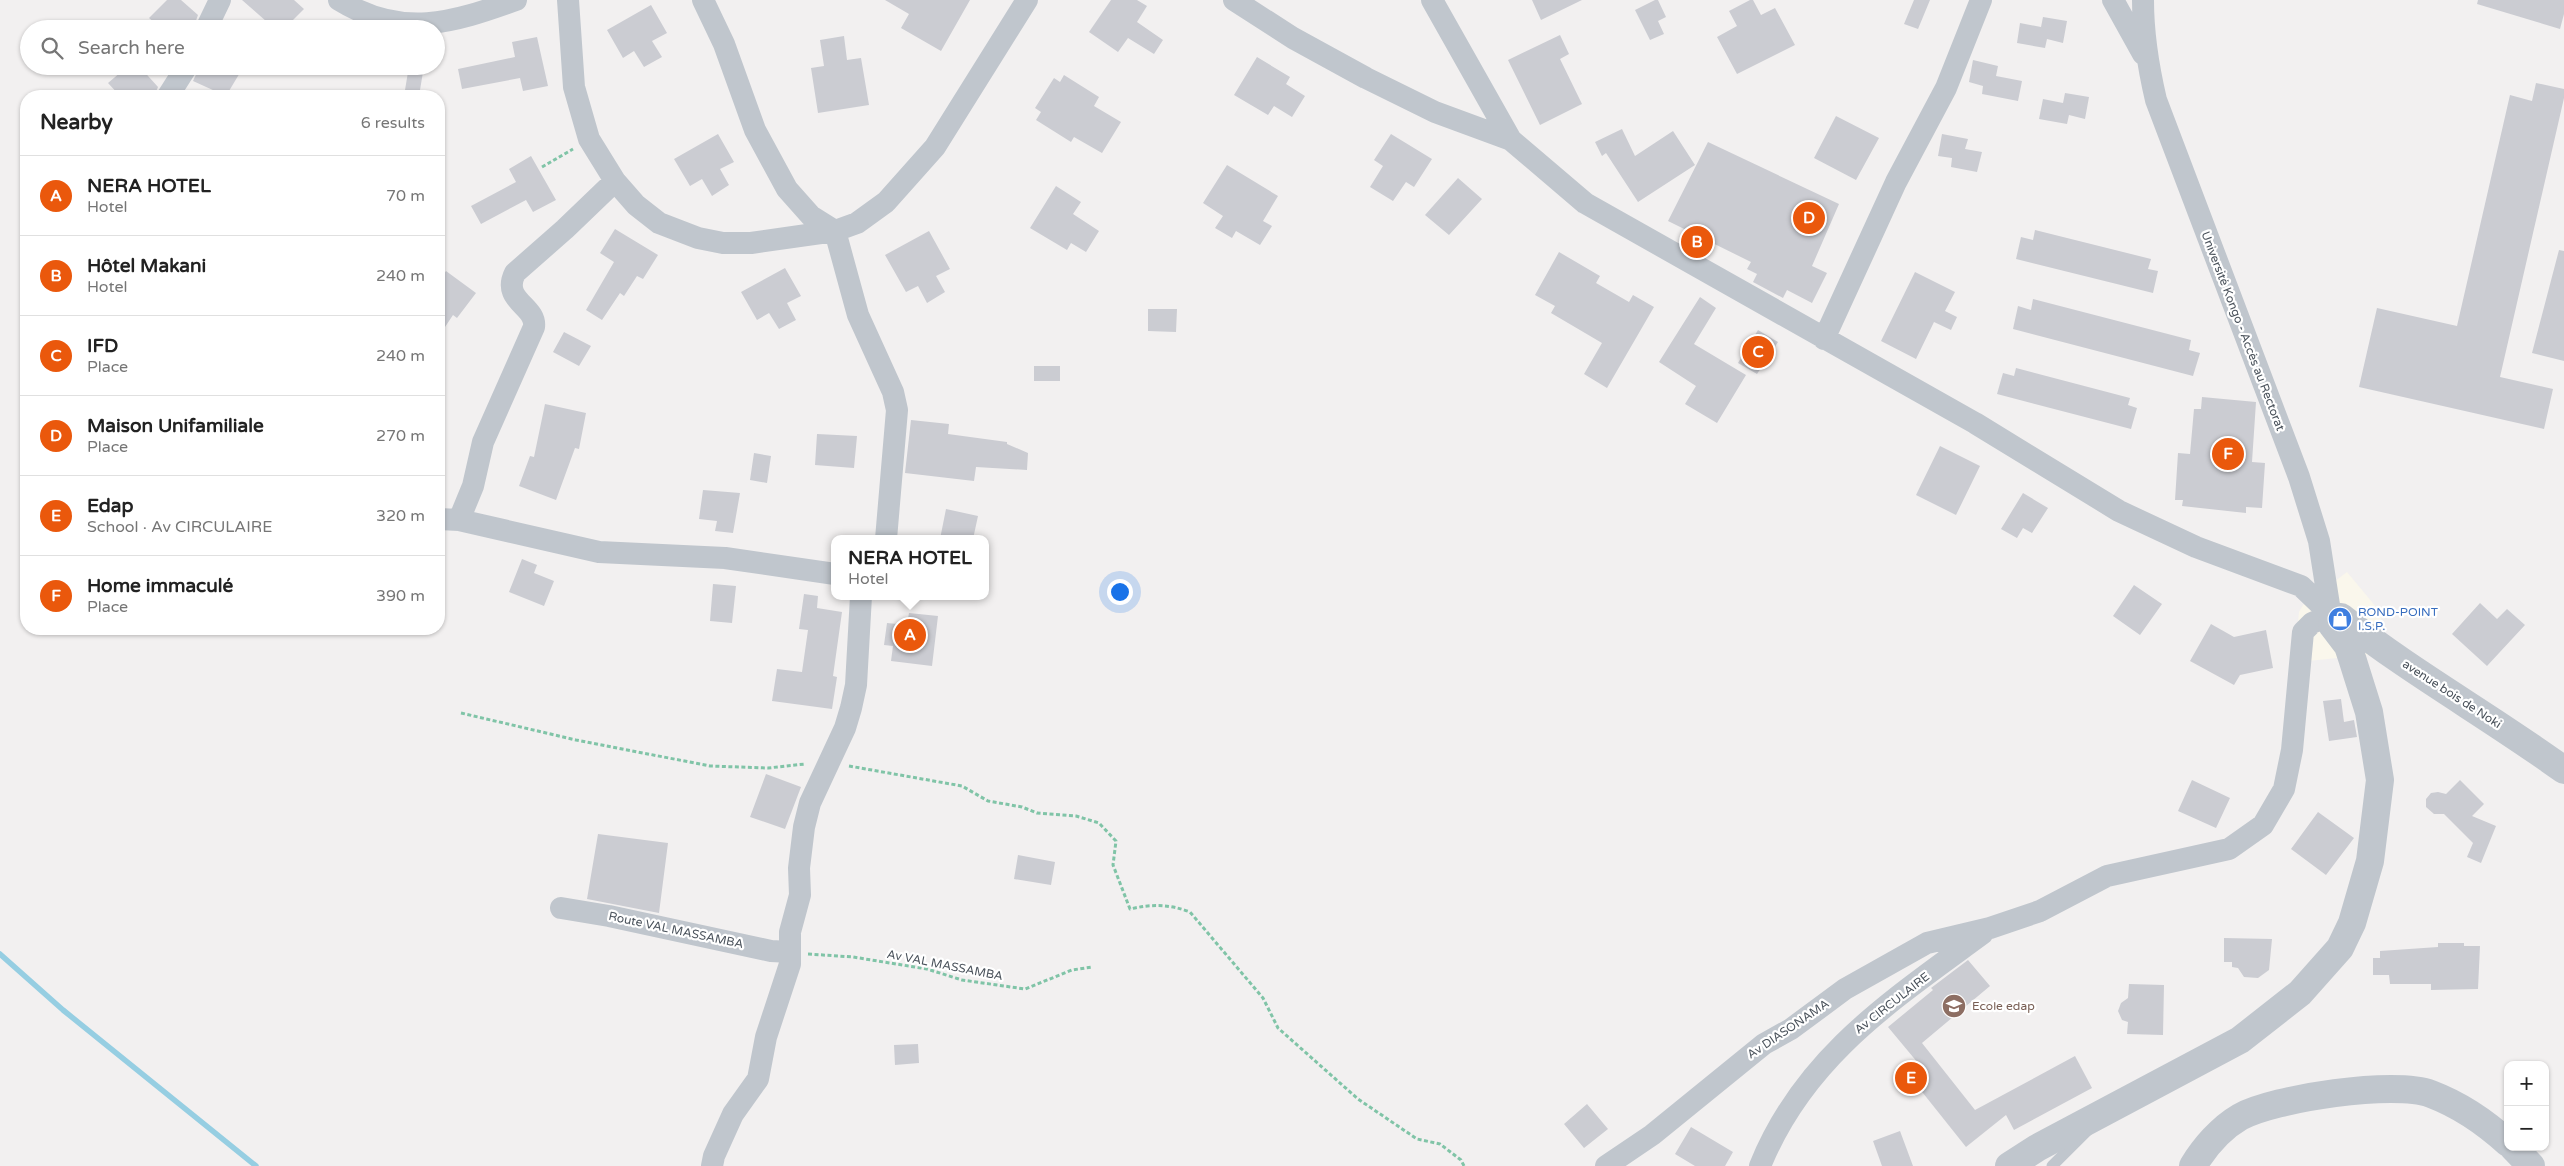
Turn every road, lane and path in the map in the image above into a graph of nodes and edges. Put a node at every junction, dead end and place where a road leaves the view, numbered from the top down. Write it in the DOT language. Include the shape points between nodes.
graph roads {
  1 [pos="220,0"];
  2 [pos="339,0"];
  3 [pos="516,0"];
  4 [pos="568,0"];
  5 [pos="704,0"];
  6 [pos="1027,0"];
  7 [pos="1234,0"];
  8 [pos="1432,0"];
  9 [pos="1981,0"];
  10 [pos="2113,0"];
  11 [pos="2144,0"];
  12 [pos="210,20"];
  13 [pos="385,20"];
  14 [pos="445,21"];
  15 [pos="2146,60"];
  16 [pos="181,75"];
  17 [pos="172,90"];
  18 [pos="589,139"];
  19 [pos="1511,140"];
  20 [pos="542,167"];
  21 [pos="615,181"];
  22 [pos="835,230"];
  23 [pos="1824,339"];
  24 [pos="473,486"];
  25 [pos="449,520"];
  26 [pos="485,527"];
  27 [pos="886,535"];
  28 [pos="831,573"];
  29 [pos="861,600"];
  30 [pos="2329,615"];
  31 [pos="461,713"];
  32 [pos="828,762"];
  33 [pos="2564,770"];
  34 [pos="561,908"];
  35 [pos="1990,928"];
  36 [pos="790,952"];
  37 [pos="1092,967"];
  38 [pos="2094,1117"];
  39 [pos="2504,1139"];
  40 [pos="2517,1151"];
  41 [pos="712,1166"];
  42 [pos="1464,1166"];
  43 [pos="1606,1166"];
  44 [pos="1760,1166"];
  45 [pos="2009,1166"];
  46 [pos="2052,1166"];
  47 [pos="2193,1166"];
  48 [pos="2530,1166"];
  1 -- 12 [label="street"];
  2 -- 13 [label="street"];
  3 -- 14 [label="street" via="462,19"];
  4 -- 18 [label="street" via="574,86"];
  5 -- 22 [label="street" via="724,44 755,130 788,188 811,216"];
  6 -- 22 [label="street" via="935,147 886,202 857,222"];
  7 -- 19 [label="street" via="1293,38 1366,78 1435,112"];
  8 -- 19 [label="street"];
  9 -- 23 [label="street" via="1946,88 1896,182"];
  10 -- 15 [label="street"];
  11 -- 15 [label="street"];
  15 -- 30 [label="street, Université Kongo - Accès au Rectorat" via="2156,100 2299,476 2319,541"];
  16 -- 17 [label="street"];
  18 -- 20 [label="path"];
  18 -- 21 [label="street"];
  19 -- 23 [label="street" via="1585,203"];
  21 -- 22 [label="street" via="636,205 659,222 698,238 723,243 750,243"];
  21 -- 24 [label="street" via="515,273 511,281 517,301 533,317 534,327 483,442"];
  22 -- 27 [label="street" via="858,315 893,392 897,410"];
  23 -- 30 [label="street" via="1975,423 2119,511 2196,547 2301,586"];
  24 -- 25 [label="street"];
  24 -- 26 [label="street"];
  25 -- 26 [label="street"];
  26 -- 28 [label="street" via="600,552 725,558"];
  29 -- 32 [label="street" via="856,685 845,728"];
  30 -- 33 [label="street, avenue bois de Noki"];
  30 -- 35 [label="street" via="2312,623 2303,632 2292,750 2284,789 2263,825 2229,849 2108,876 2040,911"];
  30 -- 38 [label="street, Université Kongo - Accès au Rectorat" via="2348,646 2369,712 2380,780 2370,861 2344,940 2300,993 2263,1024 2146,1092"];
  31 -- 32 [label="path" via="710,766 768,768"];
  32 -- 36 [label="street" via="810,803 804,827 799,868 800,895 790,932"];
  32 -- 42 [label="path" via="962,786 988,801 1099,823 1116,841 1113,865 1130,909 1151,904 1174,906 1190,912 1263,998 1278,1028 1358,1099 1417,1139 1440,1144"];
  34 -- 36 [label="street, Route VAL MASSAMBA" via="771,951"];
  35 -- 43 [label="street, Av DIASONAMA" via="1927,943 1845,990 1740,1061 1652,1135"];
  35 -- 44 [label="street, Av CIRCULAIRE" via="1874,1013 1831,1053 1796,1098"];
  36 -- 37 [label="path, Av VAL MASSAMBA" via="918,967 962,980 1025,989 1072,970"];
  36 -- 41 [label="street" via="790,964 766,1038 758,1080 733,1114"];
  38 -- 45 [label="street, Université Kongo - Accès au Rectorat"];
  38 -- 46 [label="lane" via="2087,1132"];
  39 -- 47 [label="street" via="2482,1120 2430,1093 2405,1088 2374,1090 2301,1100 2240,1117 2217,1135"];
  40 -- 48 [label="street"];
}
